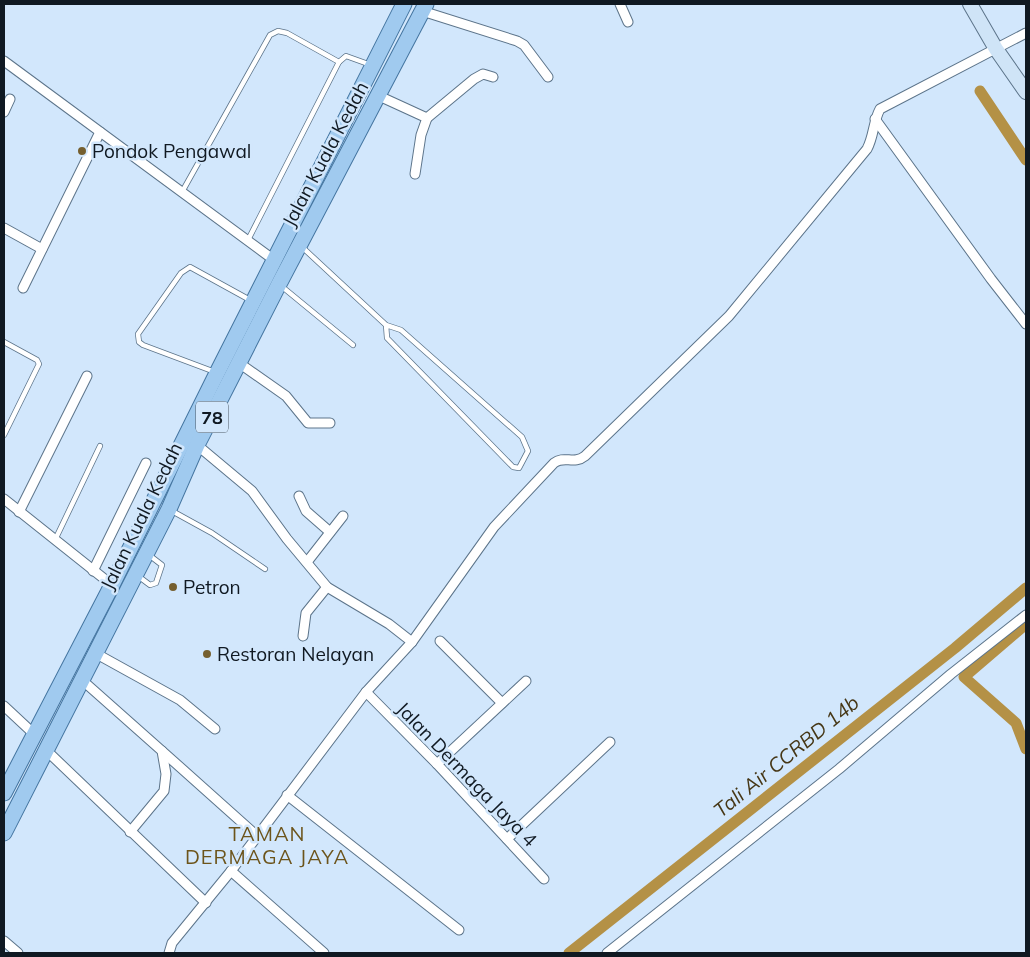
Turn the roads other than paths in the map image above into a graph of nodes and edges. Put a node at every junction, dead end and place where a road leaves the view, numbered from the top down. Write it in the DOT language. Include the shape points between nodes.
graph roads {
  1 [pos="404,4"];
  2 [pos="620,4"];
  3 [pos="970,4"];
  4 [pos="424,8"];
  5 [pos="628,22"];
  6 [pos="1026,33"];
  7 [pos="996,49"];
  8 [pos="4,61"];
  9 [pos="339,62"];
  10 [pos="374,66"];
  11 [pos="548,77"];
  12 [pos="493,78"];
  13 [pos="1026,92"];
  14 [pos="379,96"];
  15 [pos="10,99"];
  16 [pos="4,112"];
  17 [pos="427,118"];
  18 [pos="875,119"];
  19 [pos="100,132"];
  20 [pos="415,174"];
  21 [pos="182,192"];
  22 [pos="4,228"];
  23 [pos="248,240"];
  24 [pos="300,245"];
  25 [pos="42,249"];
  26 [pos="274,260"];
  27 [pos="279,284"];
  28 [pos="23,288"];
  29 [pos="253,302"];
  30 [pos="1026,324"];
  31 [pos="386,326"];
  32 [pos="4,342"];
  33 [pos="353,345"];
  34 [pos="239,364"];
  35 [pos="217,373"];
  36 [pos="87,376"];
  37 [pos="330,423"];
  38 [pos="4,435"];
  39 [pos="197,445"];
  40 [pos="100,446"];
  41 [pos="146,463"];
  42 [pos="298,496"];
  43 [pos="4,499"];
  44 [pos="169,509"];
  45 [pos="19,512"];
  46 [pos="148,513"];
  47 [pos="342,516"];
  48 [pos="330,532"];
  49 [pos="55,540"];
  50 [pos="146,553"];
  51 [pos="307,562"];
  52 [pos="265,569"];
  53 [pos="93,570"];
  54 [pos="136,574"];
  55 [pos="112,585"];
  56 [pos="327,587"];
  57 [pos="1026,614"];
  58 [pos="303,636"];
  59 [pos="440,641"];
  60 [pos="412,642"];
  61 [pos="95,653"];
  62 [pos="82,680"];
  63 [pos="526,681"];
  64 [pos="366,692"];
  65 [pos="502,703"];
  66 [pos="4,706"];
  67 [pos="215,729"];
  68 [pos="34,734"];
  69 [pos="610,742"];
  70 [pos="46,750"];
  71 [pos="162,751"];
  72 [pos="437,764"];
  73 [pos="4,793"];
  74 [pos="287,795"];
  75 [pos="4,832"];
  76 [pos="130,832"];
  77 [pos="257,836"];
  78 [pos="507,839"];
  79 [pos="231,871"];
  80 [pos="544,879"];
  81 [pos="206,903"];
  82 [pos="459,930"];
  83 [pos="4,941"];
  84 [pos="18,953"];
  85 [pos="169,953"];
  86 [pos="324,953"];
  87 [pos="607,953"];
  1 -- 10 [label="main road, Jalan Kuala Kedah / 78"];
  2 -- 5 [label="street"];
  3 -- 7 [label="street"];
  4 -- 11 [label="street" via="524,45"];
  4 -- 14 [label="main road, Jalan Kuala Kedah / 78"];
  6 -- 7 [label="street"];
  7 -- 13 [label="street"];
  7 -- 18 [label="street" via="887,104"];
  8 -- 19 [label="street"];
  9 -- 10 [label="lane" via="346,56"];
  9 -- 21 [label="lane" via="287,33 278,30 270,35"];
  9 -- 23 [label="lane"];
  10 -- 26 [label="main road, Jalan Kuala Kedah / 78"];
  12 -- 17 [label="street" via="483,74 474,78"];
  14 -- 17 [label="street"];
  14 -- 24 [label="main road, Jalan Kuala Kedah / 78"];
  15 -- 16 [label="street"];
  17 -- 20 [label="street"];
  18 -- 30 [label="street"];
  18 -- 60 [label="street" via="867,149 730,316 585,456 578,461 561,459 554,463 494,527"];
  19 -- 21 [label="street"];
  19 -- 25 [label="street"];
  21 -- 23 [label="street"];
  22 -- 25 [label="street"];
  23 -- 26 [label="street"];
  24 -- 27 [label="main road, Jalan Kuala Kedah / 78"];
  24 -- 31 [label="lane"];
  25 -- 28 [label="street"];
  26 -- 29 [label="main road, Jalan Kuala Kedah / 78"];
  27 -- 33 [label="lane"];
  27 -- 34 [label="main road, Jalan Kuala Kedah / 78"];
  29 -- 35 [label="main road, Jalan Kuala Kedah / 78"];
  29 -- 35 [label="lane" via="190,267 182,273 138,334 143,345"];
  31 -- 31 [label="lane" via="401,330 522,437 528,451 519,468 513,467 387,338"];
  32 -- 38 [label="lane" via="39,364"];
  34 -- 37 [label="street" via="286,396 308,424"];
  34 -- 39 [label="main road, Jalan Kuala Kedah / 78"];
  35 -- 46 [label="main road, Jalan Kuala Kedah / 78"];
  36 -- 45 [label="street"];
  39 -- 44 [label="main road, Jalan Kuala Kedah / 78"];
  39 -- 51 [label="street" via="252,491"];
  40 -- 49 [label="lane"];
  41 -- 53 [label="street"];
  42 -- 48 [label="street" via="306,510"];
  43 -- 45 [label="street"];
  44 -- 46 [label="main road" via="156,507"];
  44 -- 50 [label="main road, Jalan Kuala Kedah / 78"];
  44 -- 52 [label="lane"];
  45 -- 49 [label="street"];
  46 -- 55 [label="main road, Jalan Kuala Kedah / 78"];
  47 -- 48 [label="street"];
  48 -- 51 [label="street"];
  49 -- 53 [label="street"];
  50 -- 54 [label="main road, Jalan Kuala Kedah / 78"];
  50 -- 54 [label="lane" via="162,565 156,583 150,585"];
  51 -- 56 [label="street"];
  53 -- 55 [label="street"];
  54 -- 61 [label="main road, Jalan Kuala Kedah / 78"];
  55 -- 68 [label="main road, Jalan Kuala Kedah / 78"];
  56 -- 58 [label="street" via="306,613"];
  56 -- 60 [label="street" via="389,624"];
  57 -- 87 [label="street" via="839,769"];
  59 -- 65 [label="street"];
  60 -- 64 [label="street"];
  61 -- 62 [label="main road, Jalan Kuala Kedah / 78"];
  61 -- 67 [label="street" via="180,700"];
  62 -- 70 [label="main road, Jalan Kuala Kedah / 78"];
  62 -- 71 [label="street"];
  63 -- 65 [label="street"];
  64 -- 72 [label="street, Jalan Dermaga Jaya 4"];
  64 -- 74 [label="street"];
  65 -- 72 [label="street"];
  66 -- 68 [label="street"];
  68 -- 73 [label="main road, Jalan Kuala Kedah / 78"];
  69 -- 78 [label="street"];
  70 -- 75 [label="main road, Jalan Kuala Kedah / 78"];
  70 -- 76 [label="street"];
  71 -- 76 [label="street" via="166,774 164,790"];
  71 -- 77 [label="street"];
  72 -- 78 [label="street, Jalan Dermaga Jaya 4"];
  74 -- 77 [label="street"];
  74 -- 82 [label="street"];
  76 -- 81 [label="street"];
  77 -- 79 [label="street"];
  78 -- 80 [label="street, Jalan Dermaga Jaya 4"];
  79 -- 81 [label="street"];
  79 -- 86 [label="street"];
  81 -- 85 [label="street" via="172,943"];
  83 -- 84 [label="street"];
}
